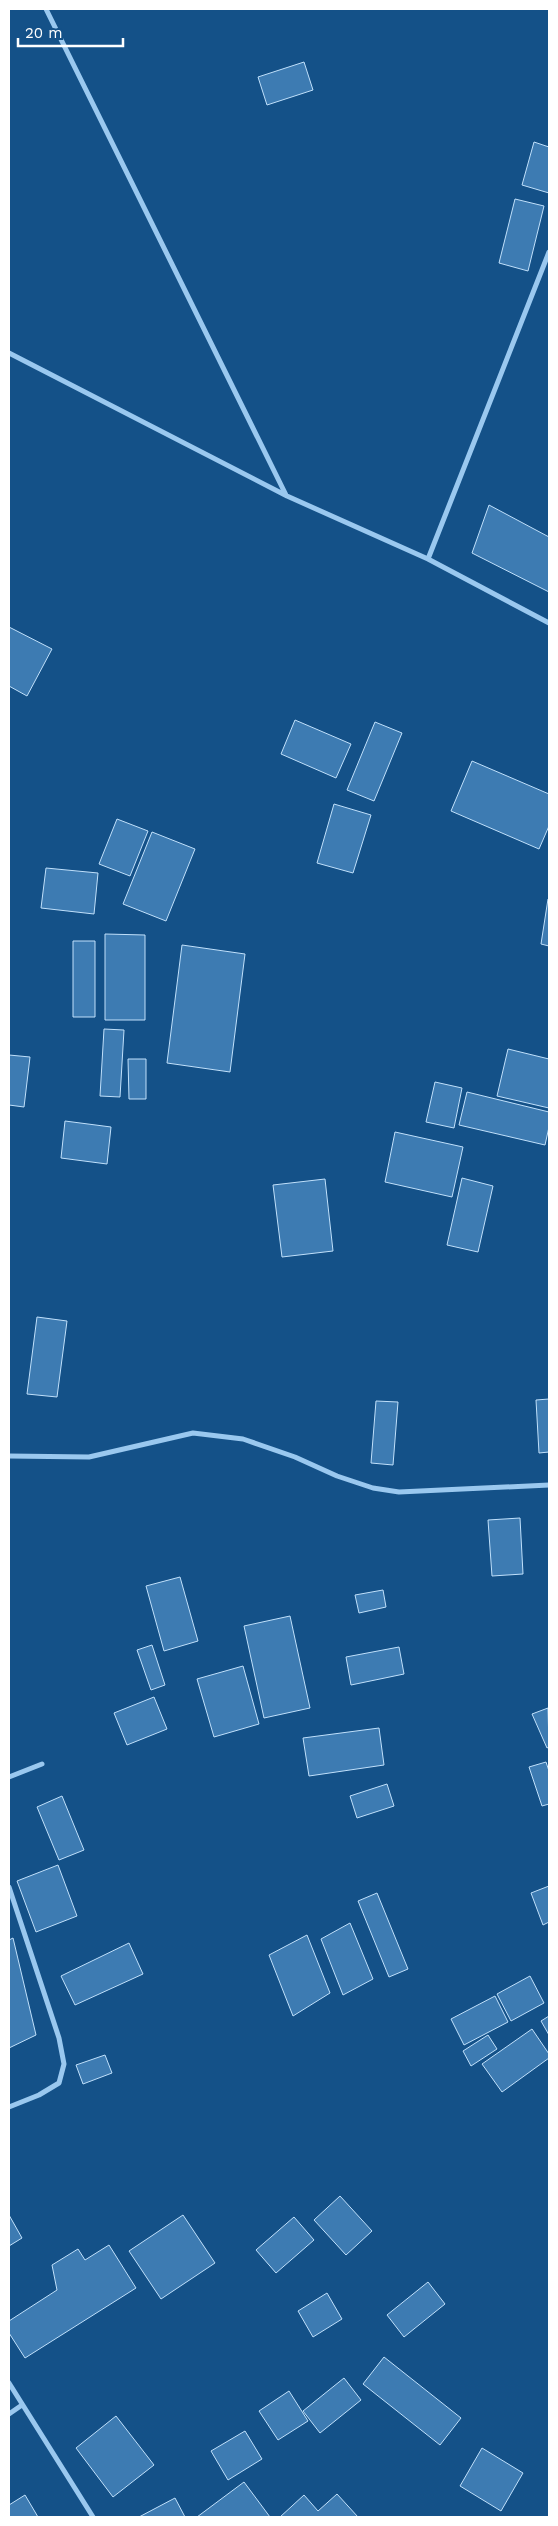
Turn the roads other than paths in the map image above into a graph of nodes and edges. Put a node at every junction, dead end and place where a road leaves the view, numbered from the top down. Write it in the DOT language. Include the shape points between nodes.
graph roads {
  1 [pos="46,9"];
  2 [pos="549,252"];
  3 [pos="9,353"];
  4 [pos="287,496"];
  5 [pos="428,560"];
  6 [pos="549,623"];
  7 [pos="9,1456"];
  8 [pos="549,1485"];
  9 [pos="42,1764"];
  10 [pos="9,1778"];
  11 [pos="9,1888"];
  12 [pos="9,2107"];
  13 [pos="9,2383"];
  14 [pos="22,2405"];
  15 [pos="9,2414"];
  16 [pos="93,2517"];
  1 -- 4 [label="street"];
  2 -- 5 [label="street"];
  3 -- 4 [label="street"];
  4 -- 5 [label="street"];
  5 -- 6 [label="street"];
  7 -- 8 [label="street" via="89,1458 193,1433 243,1439 337,1476 373,1488 399,1492"];
  9 -- 10 [label="street"];
  11 -- 12 [label="street" via="59,2038 64,2064 59,2083"];
  13 -- 14 [label="street"];
  14 -- 15 [label="street"];
  14 -- 16 [label="street"];
}
